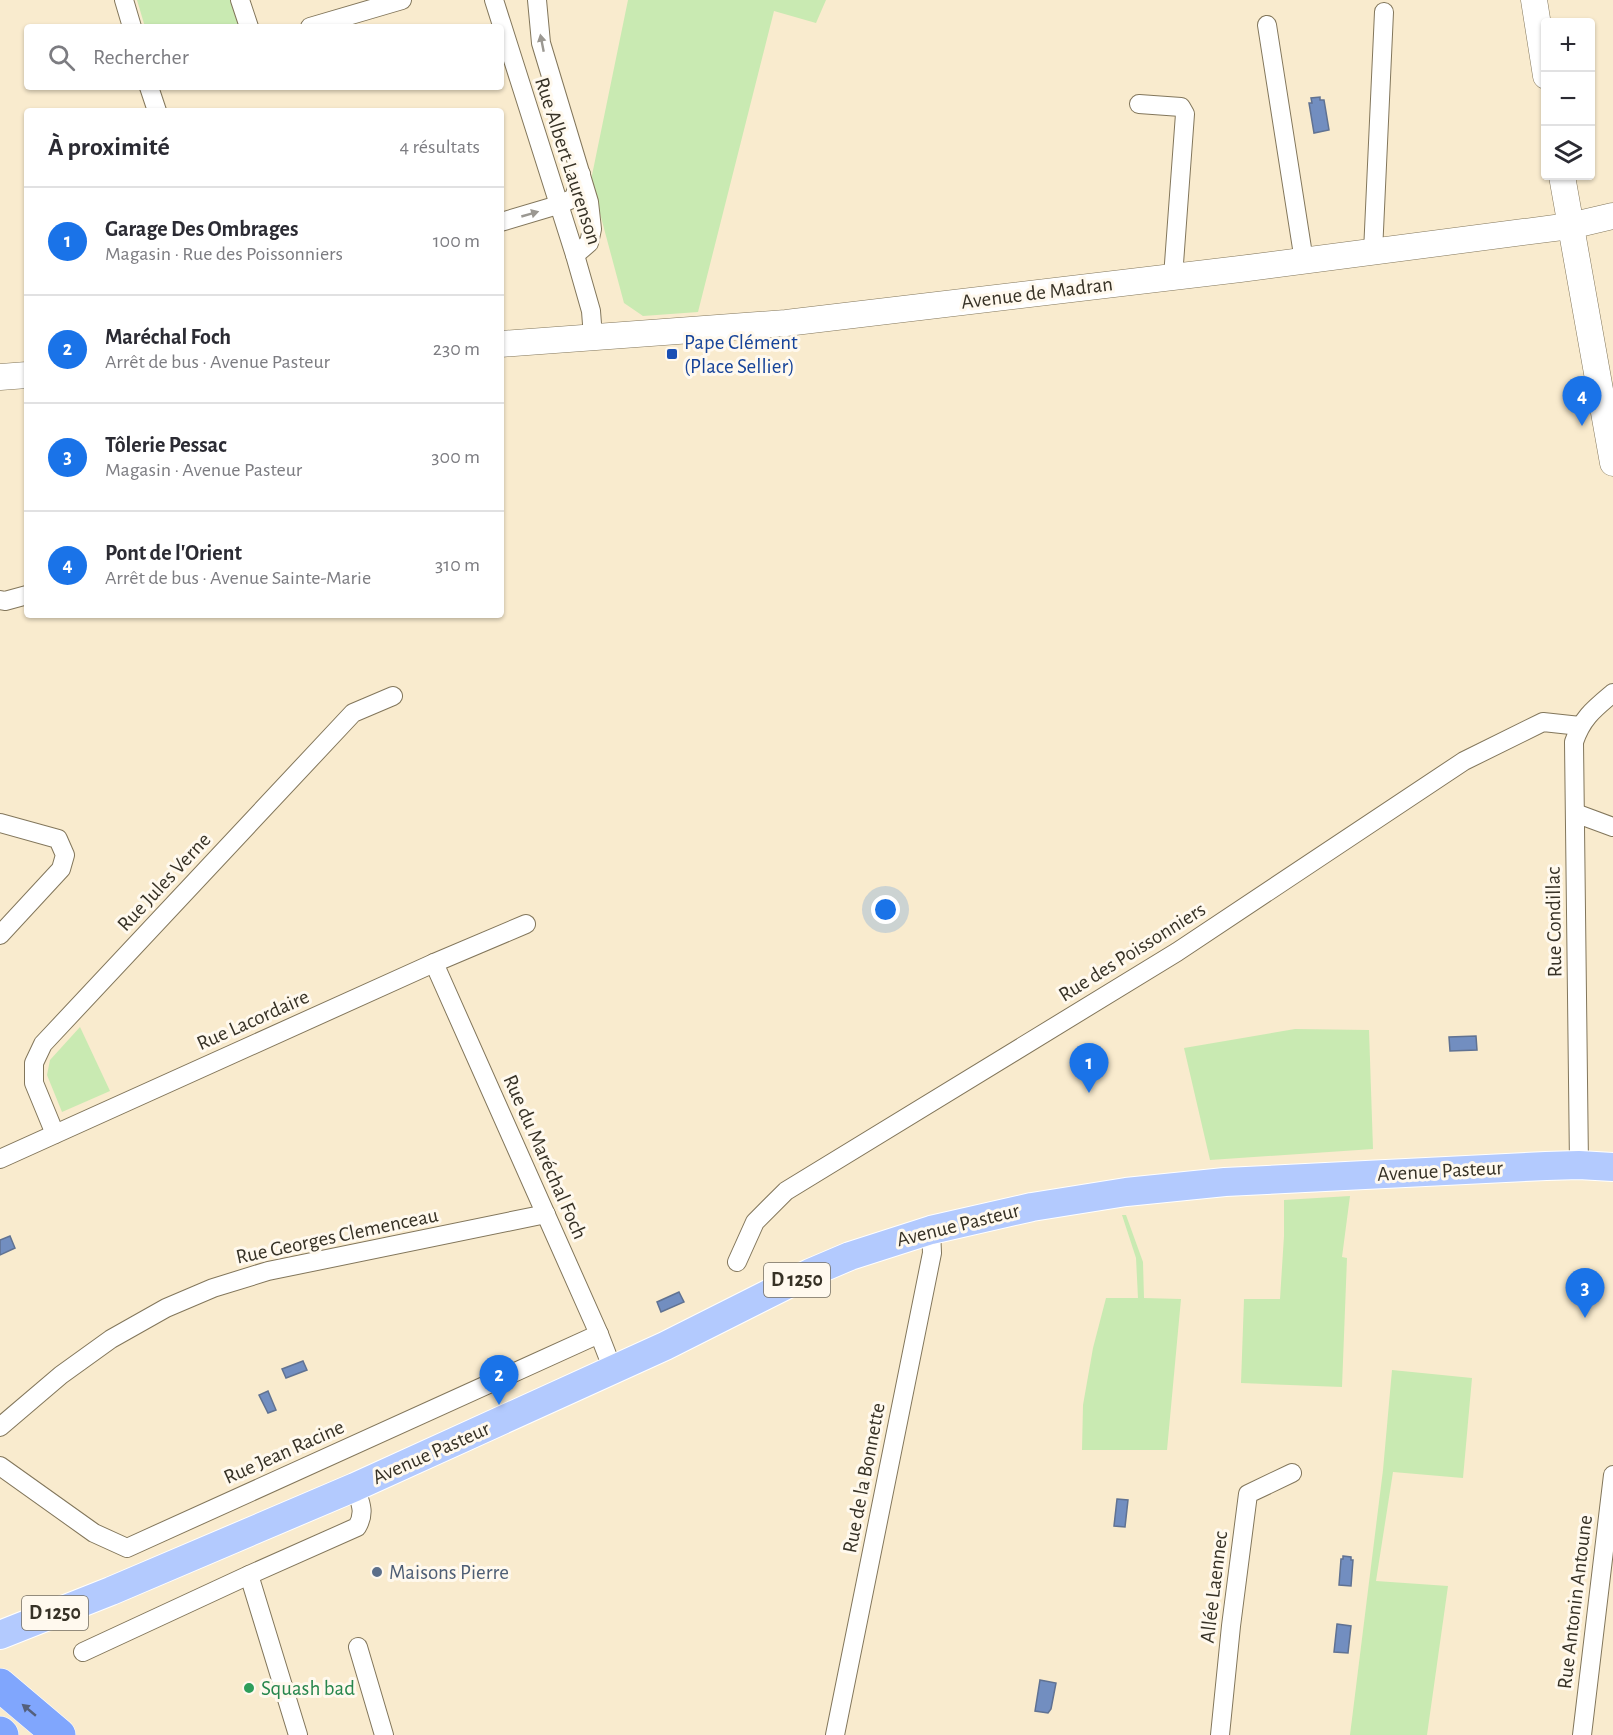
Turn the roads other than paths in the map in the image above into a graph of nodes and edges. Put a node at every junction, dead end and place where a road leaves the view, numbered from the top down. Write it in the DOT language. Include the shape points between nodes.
graph roads {
  1 [pos="124,0"];
  2 [pos="240,0"];
  3 [pos="402,0"];
  4 [pos="494,0"];
  5 [pos="537,0"];
  6 [pos="1533,0"];
  7 [pos="1384,12"];
  8 [pos="131,24"];
  9 [pos="248,24"];
  10 [pos="320,24"];
  11 [pos="501,24"];
  12 [pos="1267,25"];
  13 [pos="504,32"];
  14 [pos="1544,72"];
  15 [pos="150,90"];
  16 [pos="1139,104"];
  17 [pos="156,108"];
  18 [pos="581,174"];
  19 [pos="1563,180"];
  20 [pos="558,205"];
  21 [pos="1613,216"];
  22 [pos="504,221"];
  23 [pos="1570,226"];
  24 [pos="1372,252"];
  25 [pos="575,255"];
  26 [pos="1304,261"];
  27 [pos="1173,277"];
  28 [pos="593,337"];
  29 [pos="504,344"];
  30 [pos="24,375"];
  31 [pos="0,376"];
  32 [pos="1613,463"];
  33 [pos="24,596"];
  34 [pos="0,600"];
  35 [pos="1613,693"];
  36 [pos="393,696"];
  37 [pos="1580,726"];
  38 [pos="1575,813"];
  39 [pos="0,823"];
  40 [pos="1613,827"];
  41 [pos="526,924"];
  42 [pos="0,935"];
  43 [pos="434,963"];
  44 [pos="55,1134"];
  45 [pos="0,1159"];
  46 [pos="1579,1165"];
  47 [pos="1613,1167"];
  48 [pos="546,1214"];
  49 [pos="931,1230"];
  50 [pos="737,1262"];
  51 [pos="599,1334"];
  52 [pos="613,1370"];
  53 [pos="0,1427"];
  54 [pos="0,1466"];
  55 [pos="1292,1473"];
  56 [pos="1613,1475"];
  57 [pos="355,1487"];
  58 [pos="249,1575"];
  59 [pos="0,1635"];
  60 [pos="358,1647"];
  61 [pos="83,1652"];
  62 [pos="0,1685"];
  63 [pos="59,1735"];
  64 [pos="298,1735"];
  65 [pos="384,1735"];
  66 [pos="835,1735"];
  67 [pos="1220,1735"];
  68 [pos="1582,1735"];
  1 -- 8 [label="street"];
  2 -- 9 [label="street"];
  3 -- 10 [label="street"];
  4 -- 11 [label="street, Rue Albert Laurenson"];
  18 -- 5 [label="street, one-way" via="542,43"];
  6 -- 14 [label="main road"];
  7 -- 24 [label="street"];
  12 -- 26 [label="street"];
  13 -- 20 [label="street, Rue Albert Laurenson"];
  15 -- 17 [label="street"];
  16 -- 27 [label="street" via="1181,107 1185,114"];
  18 -- 20 [label="street" via="574,198"];
  18 -- 25 [label="street" via="592,229 589,243"];
  19 -- 23 [label="main road"];
  22 -- 20 [label="street, one-way"];
  20 -- 25 [label="street, Rue Albert Laurenson"];
  21 -- 23 [label="main road, Avenue de Madran"];
  23 -- 24 [label="main road, Avenue de Madran"];
  23 -- 32 [label="main road"];
  24 -- 26 [label="main road, Avenue de Madran"];
  25 -- 28 [label="street, Rue Albert Laurenson" via="591,311"];
  26 -- 27 [label="main road, Avenue de Madran"];
  27 -- 28 [label="main road, Avenue de Madran" via="786,323"];
  28 -- 29 [label="main road, Avenue de Madran"];
  30 -- 31 [label="main road"];
  33 -- 34 [label="street"];
  35 -- 37 [label="street"];
  36 -- 44 [label="street, Rue Jules Verne" via="353,713 43,1044 34,1063 34,1083"];
  37 -- 38 [label="street, Rue Condillac" via="1574,742"];
  37 -- 50 [label="street, Rue des Poissonniers" via="1543,722 1464,761 1177,952 786,1191 755,1222"];
  38 -- 40 [label="street"];
  38 -- 46 [label="street, Rue Condillac"];
  39 -- 42 [label="street" via="58,839 65,855 61,869"];
  41 -- 43 [label="street, Rue Lacordaire"];
  43 -- 44 [label="street, Rue Lacordaire"];
  43 -- 48 [label="street, Rue du Maréchal Foch"];
  44 -- 45 [label="street, Rue Lacordaire"];
  46 -- 47 [label="main road, Avenue Pasteur / D 1250"];
  46 -- 49 [label="main road, Avenue Pasteur / D 1250" via="1169,1187 1032,1207"];
  48 -- 51 [label="street, Rue du Maréchal Foch"];
  48 -- 53 [label="street, Rue Georges Clemenceau" via="268,1271 213,1288 166,1308 111,1339"];
  49 -- 52 [label="main road, Avenue Pasteur / D 1250" via="810,1273"];
  49 -- 66 [label="street, Rue de la Bonnette" via="932,1253"];
  51 -- 52 [label="street, Rue du Maréchal Foch"];
  51 -- 54 [label="street, Rue Jean Racine" via="127,1548 94,1533"];
  52 -- 57 [label="main road, Avenue Pasteur / D 1250"];
  55 -- 67 [label="street, Allée Laennec" via="1248,1494"];
  56 -- 68 [label="street, Rue Antonin Antoune"];
  57 -- 58 [label="street, Avenue Pasteur" via="362,1519 357,1527"];
  57 -- 59 [label="main road, Avenue Pasteur / D 1250"];
  58 -- 61 [label="street, Avenue Pasteur"];
  58 -- 64 [label="street"];
  60 -- 65 [label="street"];
  63 -- 62 [label="highway, one-way"];
}
